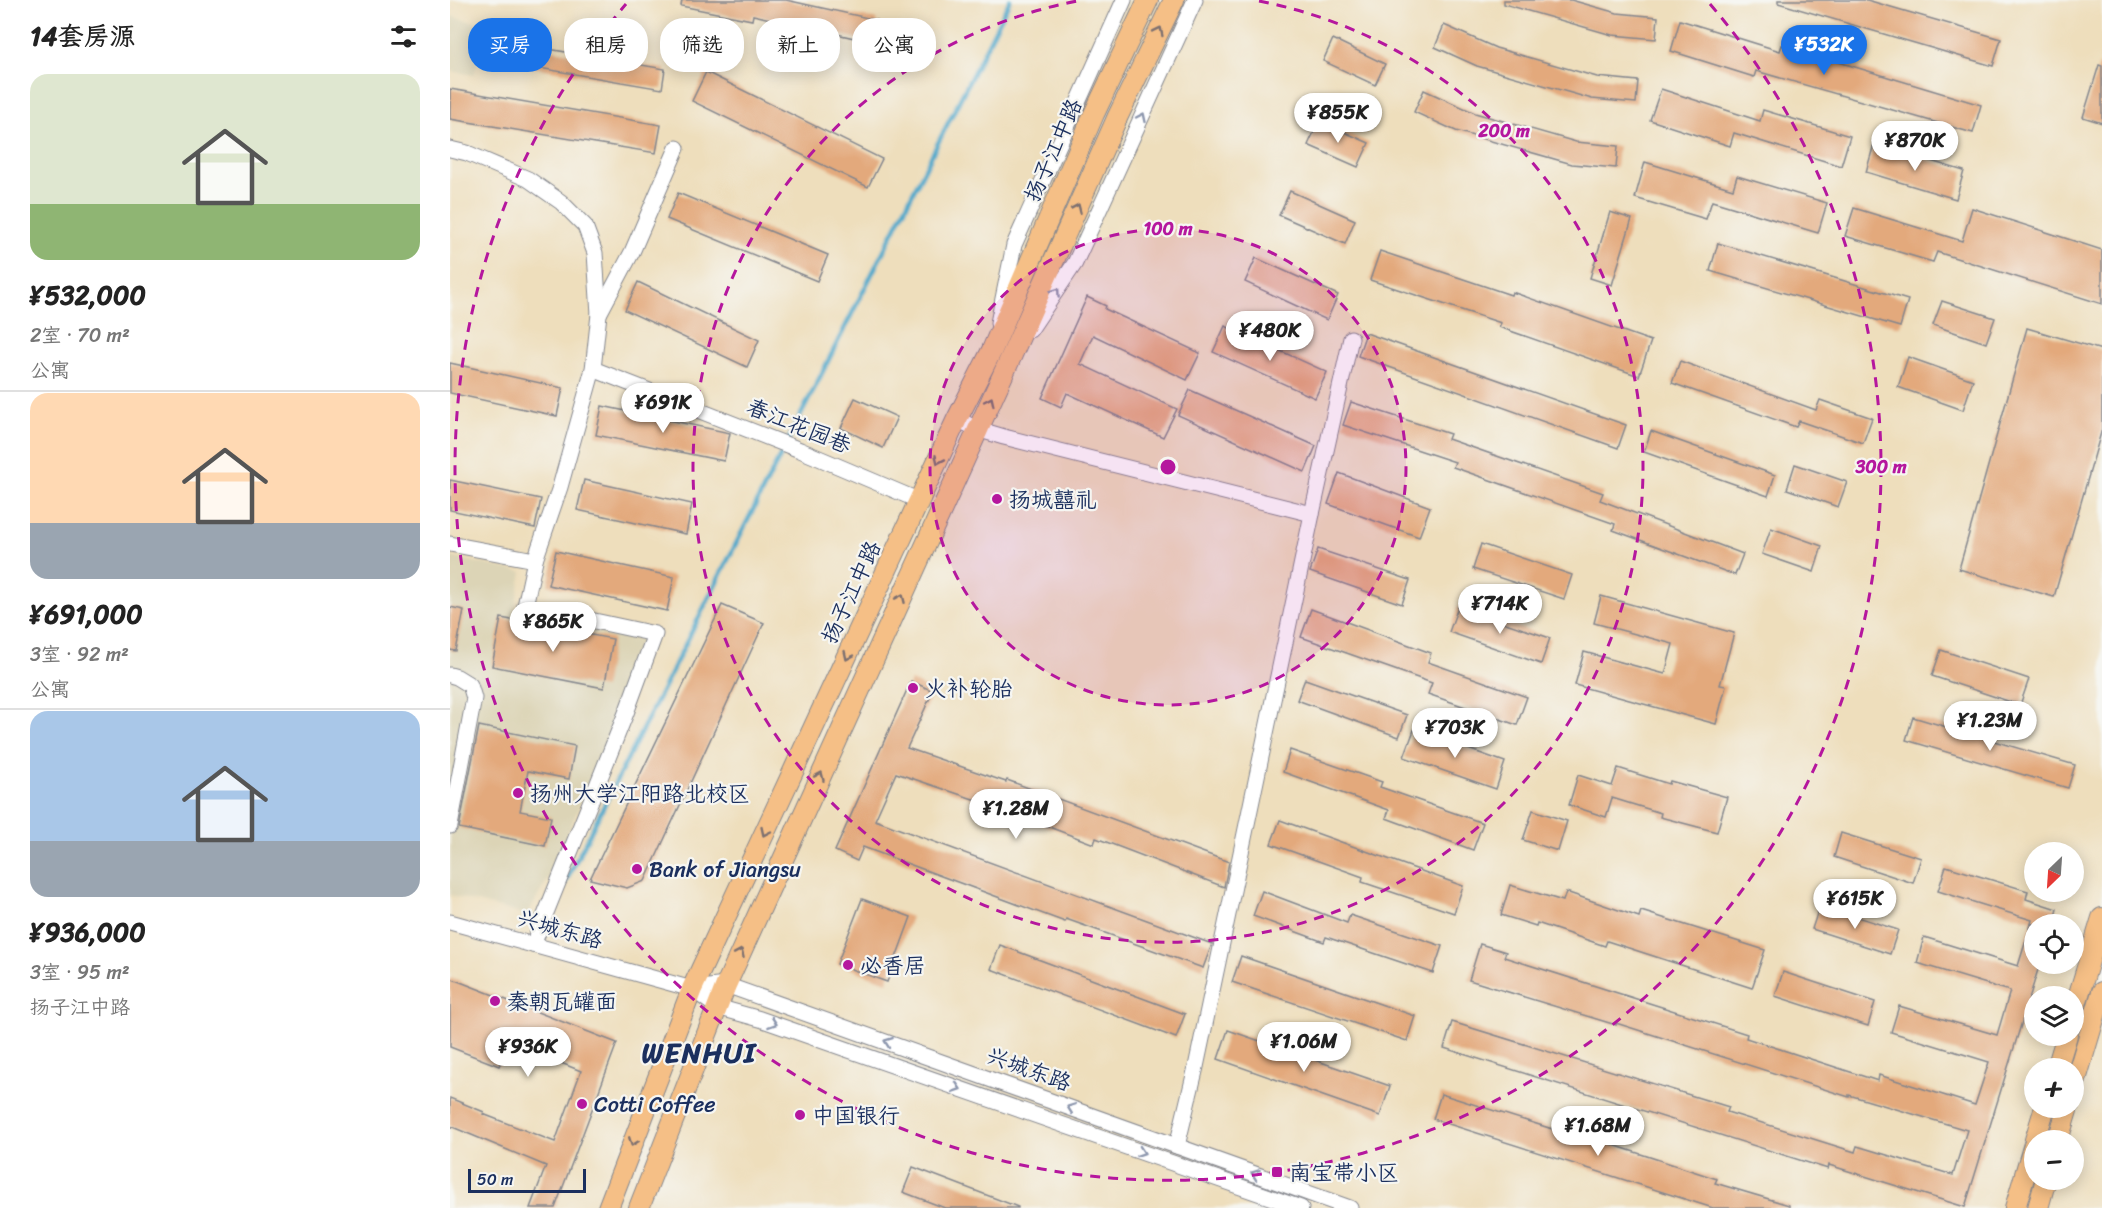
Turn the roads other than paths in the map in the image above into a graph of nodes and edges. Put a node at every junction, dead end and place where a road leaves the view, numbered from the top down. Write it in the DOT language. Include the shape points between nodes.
graph roads {
  1 [pos="1124,0"];
  2 [pos="1148,0"];
  3 [pos="1174,0"];
  4 [pos="1196,0"];
  5 [pos="676,148"];
  6 [pos="450,149"];
  7 [pos="599,314"];
  8 [pos="1351,338"];
  9 [pos="992,350"];
  10 [pos="1011,357"];
  11 [pos="593,369"];
  12 [pos="957,419"];
  13 [pos="977,429"];
  14 [pos="920,501"];
  15 [pos="1312,514"];
  16 [pos="450,544"];
  17 [pos="535,560"];
  18 [pos="450,675"];
  19 [pos="450,826"];
  20 [pos="2102,918"];
  21 [pos="450,922"];
  22 [pos="533,945"];
  23 [pos="726,985"];
  24 [pos="2081,986"];
  25 [pos="692,989"];
  26 [pos="2102,992"];
  27 [pos="717,1007"];
  28 [pos="2082,1058"];
  29 [pos="1177,1146"];
  30 [pos="2024,1178"];
  31 [pos="2043,1190"];
  32 [pos="608,1208"];
  33 [pos="639,1208"];
  34 [pos="1301,1208"];
  35 [pos="1350,1208"];
  36 [pos="2015,1208"];
  37 [pos="2038,1208"];
  1 -- 9 [label="street" via="1014,245"];
  2 -- 9 [label="main road, 扬子江中路"];
  10 -- 3 [label="main road, 扬子江中路, one-way"];
  10 -- 4 [label="street, one-way" via="1075,263"];
  5 -- 7 [label="street" via="632,252"];
  6 -- 7 [label="street" via="528,179 561,202 585,226 595,254"];
  7 -- 11 [label="street"];
  8 -- 15 [label="street"];
  9 -- 12 [label="main road, 扬子江中路"];
  13 -- 10 [label="main road, 扬子江中路, one-way"];
  11 -- 14 [label="street, 春江花园巷"];
  11 -- 17 [label="street"];
  12 -- 13 [label="street"];
  12 -- 14 [label="main road, 扬子江中路, one-way"];
  13 -- 15 [label="street"];
  23 -- 13 [label="main road, 扬子江中路, one-way"];
  14 -- 25 [label="main road, 扬子江中路, one-way"];
  15 -- 29 [label="street"];
  16 -- 17 [label="street"];
  17 -- 22 [label="street" via="525,606 654,634"];
  18 -- 19 [label="street" via="470,685 474,698"];
  20 -- 24 [label="main road"];
  21 -- 22 [label="street, 兴城东路"];
  22 -- 25 [label="street, 兴城东路"];
  23 -- 25 [label="street, 兴城东路"];
  23 -- 27 [label="main road, 扬子江中路"];
  29 -- 23 [label="street, 兴城东路, one-way"];
  25 -- 27 [label="street, 兴城东路"];
  25 -- 32 [label="main road, 扬子江中路, one-way"];
  26 -- 28 [label="main road"];
  27 -- 33 [label="main road, 扬子江中路"];
  27 -- 34 [label="street, 兴城东路, one-way" via="760,1018"];
  35 -- 29 [label="street, 兴城东路, one-way"];
  30 -- 36 [label="main road"];
  31 -- 37 [label="main road"];
}
